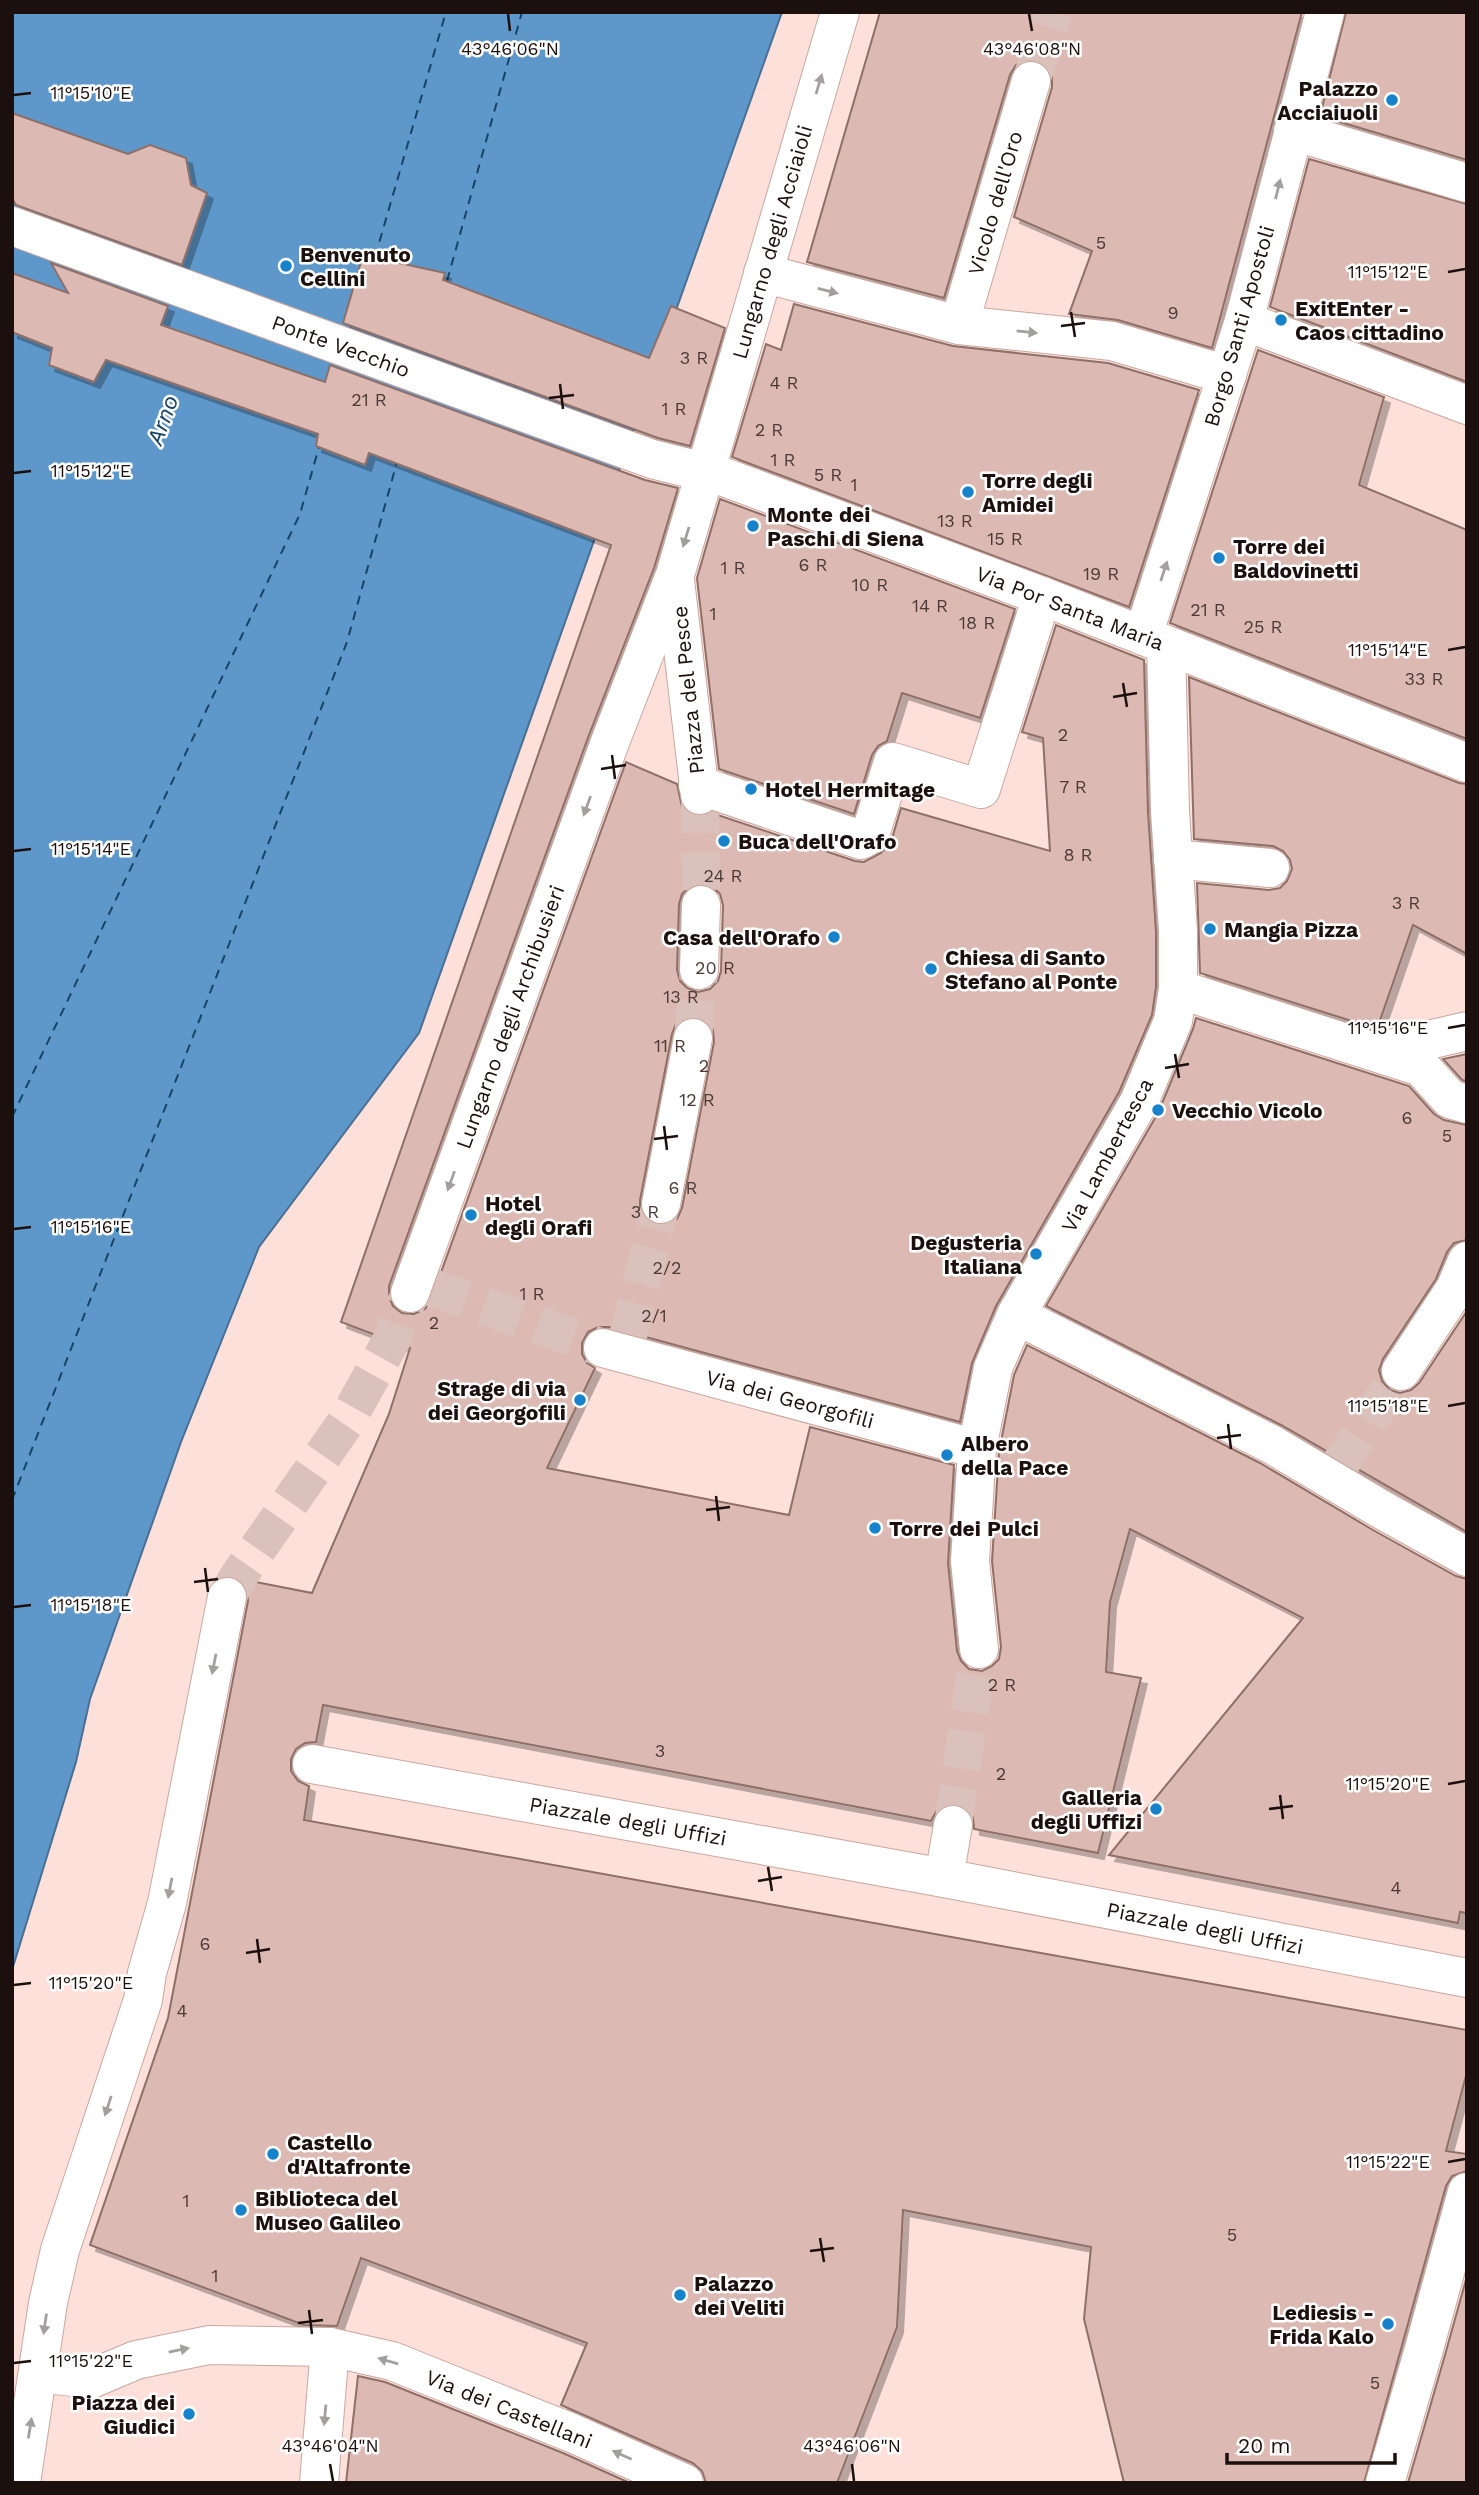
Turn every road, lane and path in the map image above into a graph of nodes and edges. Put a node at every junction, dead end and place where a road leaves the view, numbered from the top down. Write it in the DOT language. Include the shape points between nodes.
graph roads {
  1 [pos="840,12"];
  2 [pos="1325,12"];
  3 [pos="1031,81"];
  4 [pos="1293,131"];
  5 [pos="1467,183"];
  6 [pos="12,226"];
  7 [pos="762,273"];
  8 [pos="1244,321"];
  9 [pos="960,325"];
  10 [pos="1227,375"];
  11 [pos="1467,405"];
  12 [pos="675,465"];
  13 [pos="674,575"];
  14 [pos="1042,596"];
  15 [pos="1155,640"];
  16 [pos="610,742"];
  17 [pos="1467,763"];
  18 [pos="1173,859"];
  19 [pos="1270,867"];
  20 [pos="701,905"];
  21 [pos="699,970"];
  22 [pos="1178,989"];
  23 [pos="1467,1031"];
  24 [pos="693,1038"];
  25 [pos="1376,1052"];
  26 [pos="1467,1104"];
  27 [pos="660,1203"];
  28 [pos="1467,1261"];
  29 [pos="418,1287"];
  30 [pos="1016,1315"];
  31 [pos="617,1347"];
  32 [pos="1401,1371"];
  33 [pos="977,1449"];
  34 [pos="1467,1557"];
  35 [pos="227,1597"];
  36 [pos="979,1649"];
  37 [pos="312,1764"];
  38 [pos="953,1825"];
  39 [pos="944,1878"];
  40 [pos="1467,1978"];
  41 [pos="1467,2192"];
  42 [pos="330,2347"];
  43 [pos="38,2373"];
  44 [pos="21,2483"];
  45 [pos="319,2483"];
  46 [pos="684,2483"];
  47 [pos="1385,2483"];
  7 -- 1 [label="street, Lungarno degli Acciaioli, one-way"];
  2 -- 4 [label="street, Borgo Santi Apostoli"];
  3 -- 9 [label="street, Vicolo dell'Oro"];
  4 -- 5 [label="street"];
  8 -- 4 [label="street, Borgo Santi Apostoli, one-way"];
  6 -- 12 [label="street, Ponte Vecchio"];
  7 -- 9 [label="street, one-way"];
  7 -- 12 [label="street, Lungarno degli Acciaioli"];
  8 -- 10 [label="street, Borgo Santi Apostoli"];
  8 -- 11 [label="street"];
  9 -- 10 [label="street, one-way" via="1112,341"];
  15 -- 10 [label="street, Borgo Santi Apostoli, one-way"];
  12 -- 13 [label="street, Piazza del Pesce, one-way"];
  12 -- 14 [label="street, Via Por Santa Maria"];
  13 -- 14 [label="street, Piazza del Pesce" via="705,791 861,840 870,835 893,762 981,789"];
  13 -- 16 [label="street, Piazza del Pesce"];
  14 -- 15 [label="street, Via Por Santa Maria"];
  15 -- 17 [label="street, Via Por Santa Maria"];
  15 -- 18 [label="street, Via Lambertesca"];
  16 -- 29 [label="street, Lungarno degli Archibusieri, one-way"];
  18 -- 19 [label="street"];
  18 -- 22 [label="street, Via Lambertesca"];
  20 -- 21 [label="street"];
  22 -- 25 [label="street"];
  22 -- 30 [label="street, Via Lambertesca" via="1173,1021 1139,1102"];
  23 -- 25 [label="street"];
  24 -- 27 [label="street"];
  25 -- 26 [label="street" via="1422,1067 1450,1099"];
  28 -- 32 [label="street" via="1455,1289"];
  30 -- 33 [label="street, Via Lambertesca" via="993,1368"];
  30 -- 34 [label="street" via="1335,1474"];
  31 -- 33 [label="street, Via dei Georgofili"];
  33 -- 36 [label="street, Via Lambertesca" via="970,1561"];
  35 -- 43 [label="street, one-way" via="144,2000 60,2250"];
  37 -- 39 [label="street, Piazzale degli Uffizi"];
  38 -- 39 [label="street"];
  39 -- 40 [label="street, Piazzale degli Uffizi"];
  41 -- 47 [label="street"];
  43 -- 42 [label="street, one-way" via="92,2379 136,2360 209,2345"];
  42 -- 45 [label="street, one-way"];
  46 -- 42 [label="street, Via dei Castellani, one-way" via="392,2361"];
  44 -- 43 [label="street, one-way"];
}
